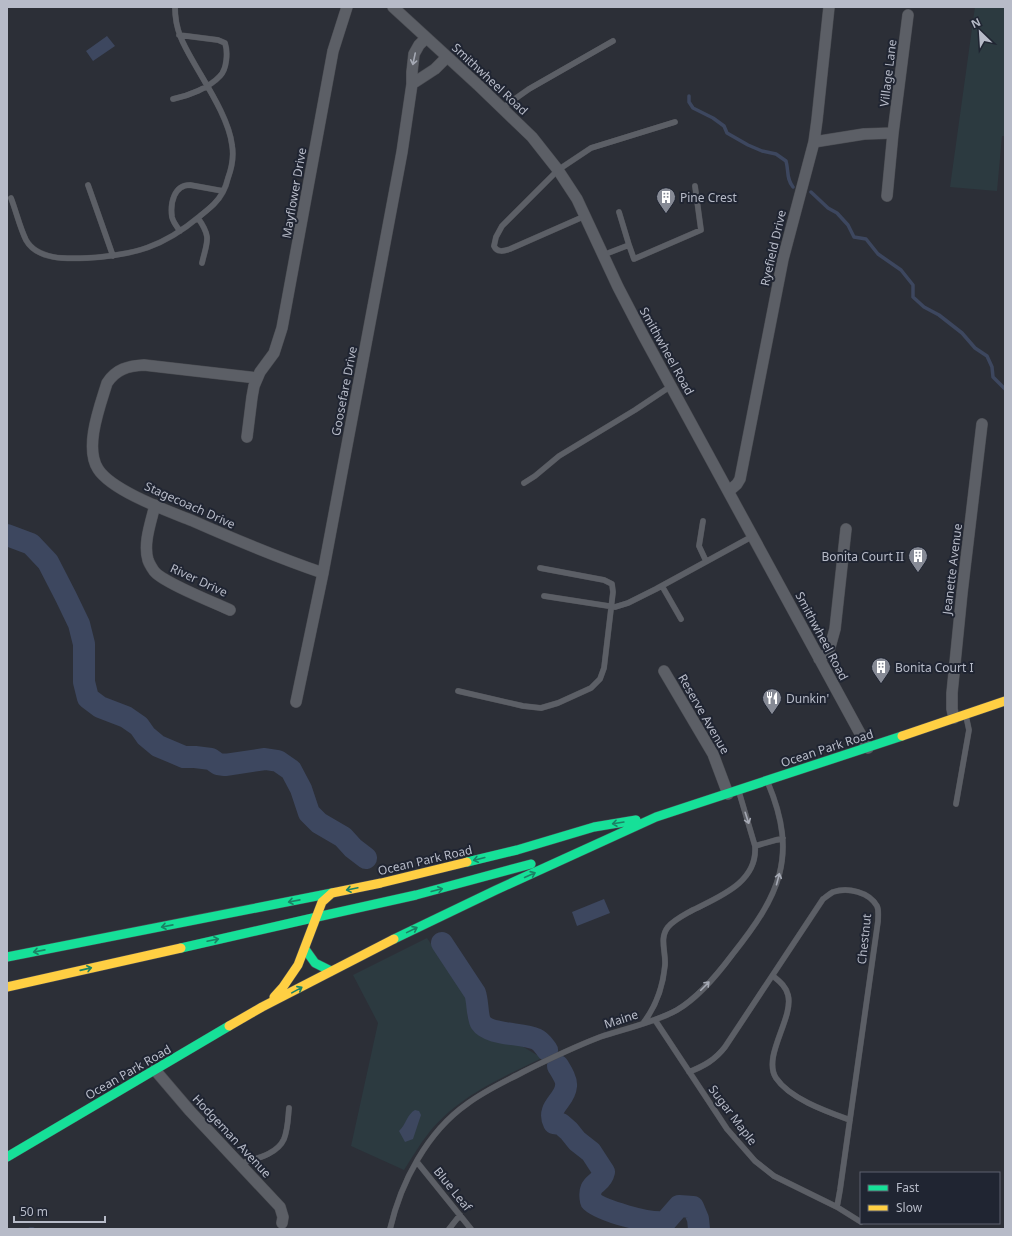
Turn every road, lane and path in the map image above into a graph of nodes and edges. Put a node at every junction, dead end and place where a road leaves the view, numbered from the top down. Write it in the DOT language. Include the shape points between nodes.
graph roads {
  1 [pos="175,7"];
  2 [pos="347,7"];
  3 [pos="393,7"];
  4 [pos="829,7"];
  5 [pos="908,15"];
  6 [pos="179,35"];
  7 [pos="426,38"];
  8 [pos="613,41"];
  9 [pos="447,57"];
  10 [pos="412,84"];
  11 [pos="206,86"];
  12 [pos="172,99"];
  13 [pos="502,108"];
  14 [pos="675,122"];
  15 [pos="893,133"];
  16 [pos="814,142"];
  17 [pos="558,170"];
  18 [pos="88,185"];
  19 [pos="695,186"];
  20 [pos="223,191"];
  21 [pos="887,196"];
  22 [pos="11,198"];
  23 [pos="619,212"];
  24 [pos="585,216"];
  25 [pos="198,218"];
  26 [pos="180,231"];
  27 [pos="629,245"];
  28 [pos="603,255"];
  29 [pos="113,256"];
  30 [pos="202,263"];
  31 [pos="257,378"];
  32 [pos="672,386"];
  33 [pos="982,424"];
  34 [pos="247,438"];
  35 [pos="524,483"];
  36 [pos="729,491"];
  37 [pos="155,506"];
  38 [pos="703,521"];
  39 [pos="846,529"];
  40 [pos="754,536"];
  41 [pos="706,561"];
  42 [pos="540,568"];
  43 [pos="323,573"];
  44 [pos="662,586"];
  45 [pos="544,596"];
  46 [pos="611,608"];
  47 [pos="230,610"];
  48 [pos="682,619"];
  49 [pos="819,659"];
  50 [pos="664,671"];
  51 [pos="458,691"];
  52 [pos="1005,701"];
  53 [pos="296,702"];
  54 [pos="965,714"];
  55 [pos="954,718"];
  56 [pos="868,748"];
  57 [pos="768,780"];
  58 [pos="733,792"];
  59 [pos="956,804"];
  60 [pos="656,817"];
  61 [pos="783,838"];
  62 [pos="600,843"];
  63 [pos="756,846"];
  64 [pos="332,893"];
  65 [pos="317,916"];
  66 [pos="305,949"];
  67 [pos="7,957"];
  68 [pos="331,971"];
  69 [pos="773,976"];
  70 [pos="7,987"];
  71 [pos="262,1007"];
  72 [pos="655,1020"];
  73 [pos="644,1022"];
  74 [pos="155,1070"];
  75 [pos="689,1072"];
  76 [pos="289,1108"];
  77 [pos="850,1120"];
  78 [pos="7,1157"];
  79 [pos="417,1162"];
  80 [pos="239,1164"];
  81 [pos="837,1207"];
  82 [pos="460,1215"];
  83 [pos="860,1221"];
  84 [pos="282,1223"];
  85 [pos="390,1229"];
  86 [pos="449,1229"];
  87 [pos="471,1229"];
  1 -- 6 [label="lane"];
  2 -- 31 [label="street, Mayflower Drive" via="333,51 282,328 274,353"];
  3 -- 7 [label="street, Smithwheel Road"];
  4 -- 16 [label="street, Ryefield Drive"];
  5 -- 15 [label="street, Village Lane"];
  6 -- 11 [label="lane"];
  6 -- 11 [label="lane" via="224,43 227,55 222,75"];
  7 -- 9 [label="street, Smithwheel Road"];
  7 -- 10 [label="street, Goosefare Drive, one-way" via="414,54"];
  8 -- 13 [label="lane" via="529,89"];
  9 -- 10 [label="street" via="435,69"];
  9 -- 13 [label="street, Smithwheel Road"];
  10 -- 43 [label="street, Goosefare Drive"];
  11 -- 12 [label="lane" via="187,96"];
  11 -- 20 [label="lane" via="226,121 232,145 231,170"];
  13 -- 17 [label="street, Smithwheel Road" via="532,137"];
  14 -- 17 [label="lane" via="591,148"];
  15 -- 16 [label="street" via="864,134"];
  15 -- 21 [label="street, Village Lane"];
  16 -- 36 [label="street, Ryefield Drive" via="783,260 740,479"];
  17 -- 24 [label="street, Smithwheel Road"];
  17 -- 24 [label="lane" via="502,226 496,237 495,249 510,249"];
  18 -- 29 [label="lane"];
  19 -- 27 [label="lane" via="701,230 634,259"];
  20 -- 25 [label="lane" via="214,204"];
  20 -- 26 [label="lane" via="190,185 184,185 177,190 172,213"];
  22 -- 29 [label="lane" via="26,240 32,248 54,257"];
  23 -- 27 [label="lane"];
  24 -- 28 [label="street, Smithwheel Road"];
  25 -- 26 [label="lane"];
  25 -- 30 [label="lane" via="206,230 208,239"];
  26 -- 29 [label="lane" via="156,245"];
  27 -- 28 [label="lane"];
  28 -- 32 [label="street, Smithwheel Road"];
  31 -- 34 [label="street, Mayflower Drive"];
  31 -- 37 [label="street, Stagecoach Drive" via="144,365 121,369 111,376 92,442 97,468 116,486"];
  32 -- 35 [label="lane" via="559,456"];
  32 -- 36 [label="street, Smithwheel Road"];
  33 -- 55 [label="street, Jeanette Avenue" via="951,699"];
  36 -- 40 [label="street, Smithwheel Road"];
  37 -- 43 [label="street, Stagecoach Drive"];
  37 -- 47 [label="street, River Drive" via="147,547 148,560 154,572"];
  38 -- 41 [label="lane" via="699,546"];
  39 -- 49 [label="street" via="836,629 827,653"];
  40 -- 41 [label="lane"];
  40 -- 49 [label="street, Smithwheel Road"];
  41 -- 44 [label="lane"];
  42 -- 46 [label="lane" via="608,582 613,587"];
  43 -- 53 [label="street, Goosefare Drive"];
  44 -- 46 [label="lane" via="628,603"];
  44 -- 48 [label="lane"];
  45 -- 46 [label="lane"];
  46 -- 51 [label="lane" via="603,674 591,688 541,708"];
  49 -- 56 [label="street, Smithwheel Road"];
  50 -- 58 [label="street, Reserve Avenue"];
  52 -- 54 [label="main road, Ocean Park Road"];
  54 -- 55 [label="main road, Ocean Park Road"];
  54 -- 59 [label="lane" via="969,730"];
  55 -- 56 [label="main road, Ocean Park Road"];
  56 -- 57 [label="main road, Ocean Park Road"];
  57 -- 58 [label="main road, Ocean Park Road"];
  57 -- 61 [label="lane, Maine" via="780,813"];
  58 -- 60 [label="main road, Ocean Park Road"];
  58 -- 63 [label="lane, one-way"];
  60 -- 62 [label="main road, Ocean Park Road"];
  60 -- 64 [label="main road, Ocean Park Road, one-way" via="594,827 517,850"];
  61 -- 63 [label="lane"];
  72 -- 61 [label="lane, Maine, one-way" via="687,1003 711,980 749,935 778,881"];
  65 -- 62 [label="main road, one-way" via="457,885"];
  68 -- 62 [label="main road, Ocean Park Road, one-way" via="441,915"];
  63 -- 73 [label="lane" via="752,867 739,884 668,926 663,942 665,965 660,992"];
  64 -- 65 [label="main road, Ocean Park Road" via="322,902"];
  64 -- 67 [label="main road, one-way"];
  65 -- 66 [label="main road, Ocean Park Road"];
  70 -- 65 [label="main road, one-way"];
  66 -- 68 [label="main road" via="312,961"];
  66 -- 71 [label="main road, Ocean Park Road" via="284,987"];
  71 -- 68 [label="main road, Ocean Park Road, one-way"];
  69 -- 75 [label="lane, Chestnut" via="718,1056"];
  69 -- 77 [label="lane" via="783,984 788,994 786,1016 773,1060 776,1078 807,1102"];
  69 -- 77 [label="lane, Chestnut" via="823,899 829,894 840,891 861,892 876,905 878,921"];
  71 -- 74 [label="main road, Ocean Park Road"];
  72 -- 73 [label="lane, Maine"];
  72 -- 75 [label="lane, Sugar Maple"];
  73 -- 79 [label="lane, Maine" via="568,1050 477,1097 448,1119"];
  74 -- 78 [label="main road, Ocean Park Road"];
  74 -- 80 [label="street, Hodgeman Avenue"];
  75 -- 81 [label="lane, Sugar Maple" via="727,1129 755,1161 774,1176"];
  76 -- 80 [label="lane" via="287,1131 278,1148"];
  77 -- 81 [label="lane, Chestnut"];
  79 -- 82 [label="lane, Blue Leaf"];
  79 -- 85 [label="lane, Maine" via="394,1212"];
  80 -- 84 [label="street, Hodgeman Avenue" via="280,1207"];
  81 -- 83 [label="lane, Sugar Maple"];
  82 -- 86 [label="lane"];
  82 -- 87 [label="lane, Blue Leaf"];
}
